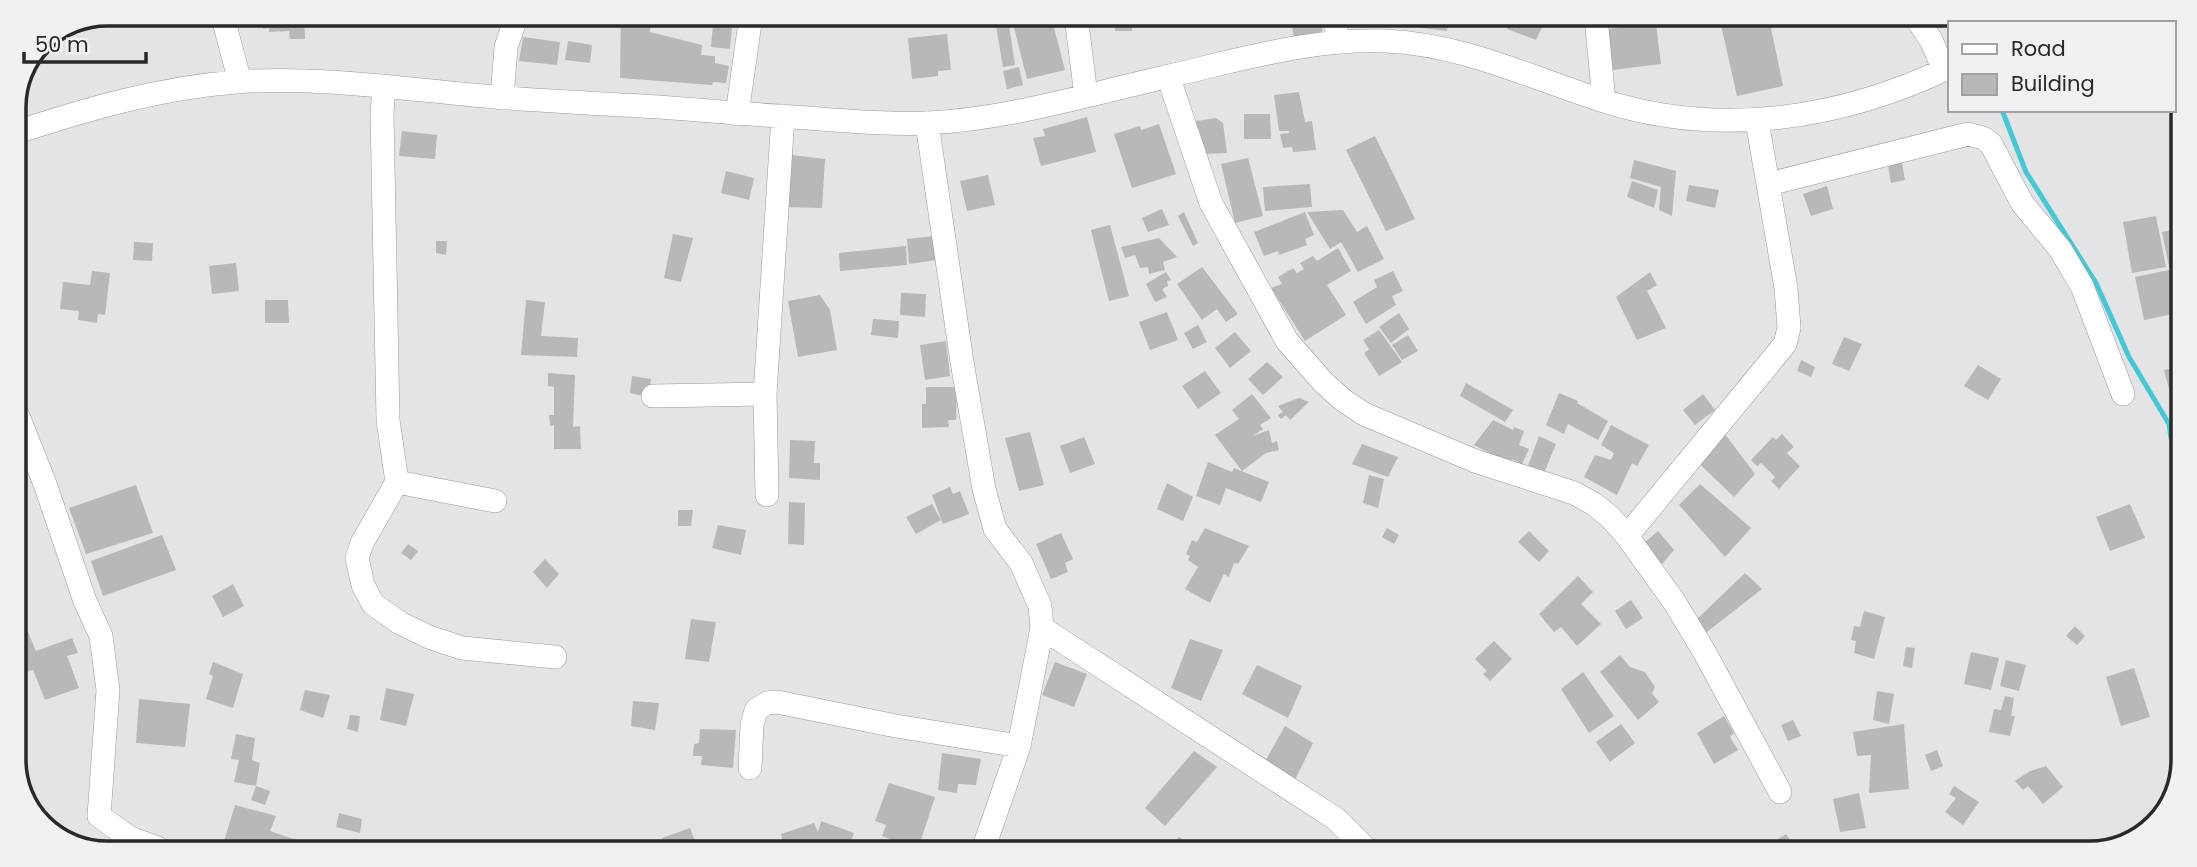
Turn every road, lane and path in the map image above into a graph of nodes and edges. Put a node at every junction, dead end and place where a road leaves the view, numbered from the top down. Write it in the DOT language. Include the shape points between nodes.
graph roads {
  1 [pos="225,26"];
  2 [pos="513,26"];
  3 [pos="750,26"];
  4 [pos="1077,26"];
  5 [pos="1336,26"];
  6 [pos="1597,26"];
  7 [pos="1922,26"];
  8 [pos="1336,42"];
  9 [pos="1947,69"];
  10 [pos="1168,76"];
  11 [pos="240,82"];
  12 [pos="384,87"];
  13 [pos="1086,96"];
  14 [pos="502,98"];
  15 [pos="1604,101"];
  16 [pos="737,114"];
  17 [pos="783,116"];
  18 [pos="1757,121"];
  19 [pos="927,123"];
  20 [pos="26,129"];
  21 [pos="1769,184"];
  22 [pos="765,394"];
  23 [pos="2123,394"];
  24 [pos="653,396"];
  25 [pos="26,436"];
  26 [pos="397,482"];
  27 [pos="767,495"];
  28 [pos="495,501"];
  29 [pos="1627,536"];
  30 [pos="1042,628"];
  31 [pos="555,657"];
  32 [pos="1019,746"];
  33 [pos="750,768"];
  34 [pos="1780,792"];
  35 [pos="138,841"];
  36 [pos="986,841"];
  37 [pos="1344,841"];
  1 -- 11 [label="street"];
  2 -- 14 [label="street"];
  3 -- 16 [label="street"];
  4 -- 13 [label="street"];
  5 -- 8 [label="street"];
  6 -- 15 [label="street"];
  7 -- 9 [label="street"];
  8 -- 10 [label="street" via="1259,54"];
  8 -- 15 [label="street" via="1418,43 1451,49"];
  9 -- 18 [label="street" via="1850,106"];
  10 -- 13 [label="street"];
  10 -- 29 [label="street" via="1211,203 1287,341 1323,382 1364,414 1475,461 1574,493 1594,504"];
  11 -- 12 [label="street"];
  11 -- 20 [label="street" via="134,97"];
  12 -- 14 [label="street"];
  12 -- 26 [label="street" via="385,337 388,420"];
  13 -- 19 [label="street" via="988,118"];
  14 -- 16 [label="street"];
  15 -- 18 [label="street" via="1671,116"];
  16 -- 17 [label="street"];
  17 -- 19 [label="street"];
  17 -- 22 [label="street"];
  18 -- 21 [label="street"];
  19 -- 30 [label="street" via="984,489 995,529 1021,563 1040,606"];
  21 -- 23 [label="street" via="1968,134 1983,138 1991,144 2022,204 2060,249 2082,286"];
  21 -- 29 [label="street" via="1786,288 1789,328 1784,344"];
  22 -- 24 [label="street"];
  22 -- 27 [label="street"];
  25 -- 35 [label="street" via="101,636 108,690 99,816"];
  26 -- 28 [label="street"];
  26 -- 31 [label="street" via="357,558 373,604 400,623 462,648"];
  29 -- 34 [label="street" via="1705,653"];
  30 -- 32 [label="street"];
  30 -- 37 [label="street" via="1336,819"];
  32 -- 33 [label="street" via="777,702 757,710"];
  32 -- 36 [label="street"];
}
